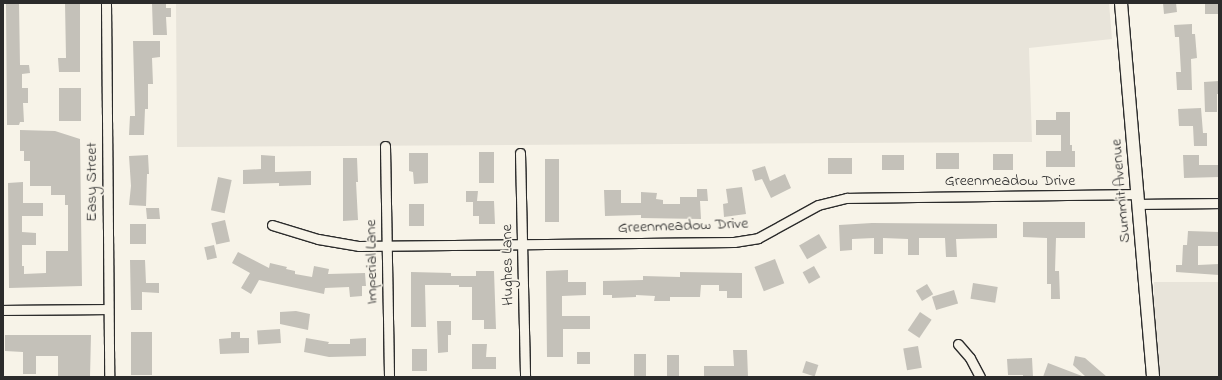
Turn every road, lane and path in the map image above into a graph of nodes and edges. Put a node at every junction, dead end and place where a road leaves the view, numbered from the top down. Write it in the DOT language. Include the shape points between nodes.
graph roads {
  1 [pos="106,3"];
  2 [pos="1121,3"];
  3 [pos="385,146"];
  4 [pos="520,152"];
  5 [pos="1138,199"];
  6 [pos="1219,203"];
  7 [pos="272,225"];
  8 [pos="522,244"];
  9 [pos="386,245"];
  10 [pos="108,309"];
  11 [pos="3,310"];
  12 [pos="958,344"];
  13 [pos="109,377"];
  14 [pos="388,377"];
  15 [pos="524,377"];
  16 [pos="980,377"];
  17 [pos="1152,377"];
  1 -- 10 [label="street, Easy Street"];
  2 -- 5 [label="main road, Summit Avenue"];
  3 -- 9 [label="street, Imperial Lane"];
  4 -- 8 [label="street, Hughes Lane"];
  5 -- 6 [label="street, Greenmeadow Drive"];
  5 -- 8 [label="street, Greenmeadow Drive" via="847,198 818,205 770,233 745,241"];
  5 -- 17 [label="main road, Summit Avenue"];
  7 -- 9 [label="street, Greenmeadow Drive" via="347,245"];
  8 -- 9 [label="street, Greenmeadow Drive"];
  8 -- 15 [label="street, Hughes Lane"];
  9 -- 14 [label="street, Imperial Lane"];
  10 -- 11 [label="street"];
  10 -- 13 [label="street, Easy Street"];
  12 -- 16 [label="street" via="970,358"];
}
